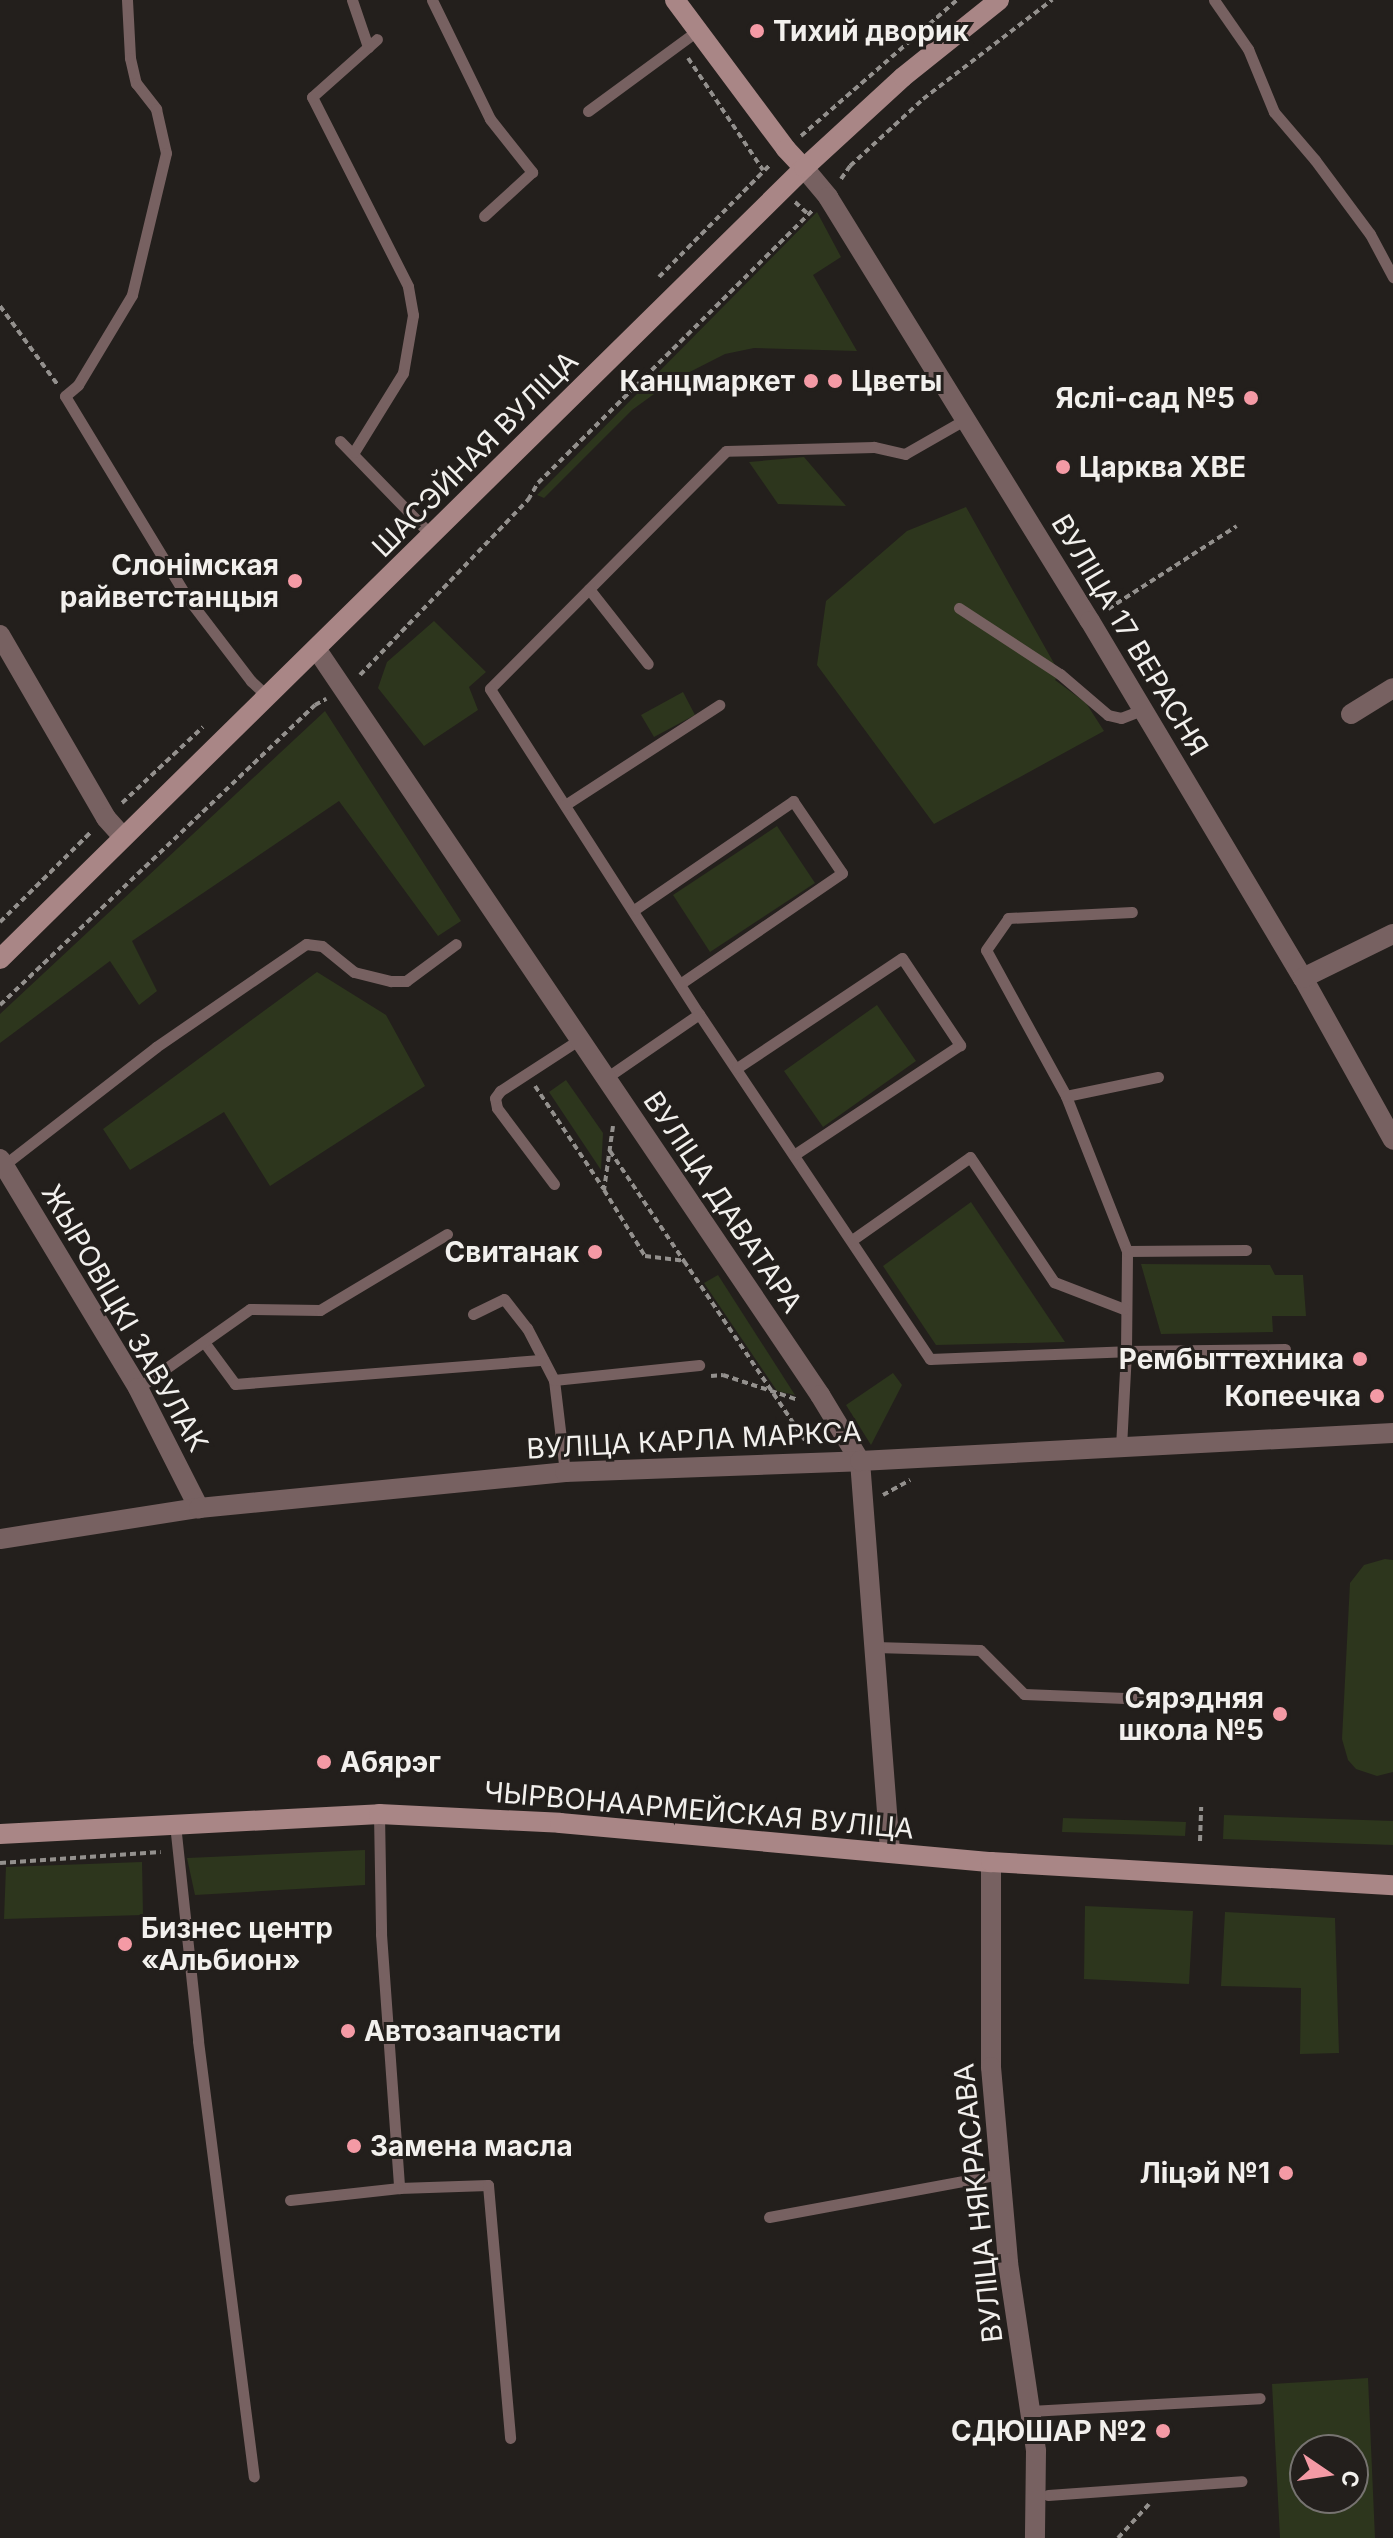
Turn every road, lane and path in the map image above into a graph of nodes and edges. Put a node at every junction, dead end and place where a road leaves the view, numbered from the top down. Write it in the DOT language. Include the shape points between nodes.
graph roads {
  1 [pos="127,0"];
  2 [pos="352,0"];
  3 [pos="432,0"];
  4 [pos="675,0"];
  5 [pos="999,0"];
  6 [pos="1052,0"];
  7 [pos="1214,0"];
  8 [pos="697,31"];
  9 [pos="679,44"];
  10 [pos="588,111"];
  11 [pos="804,168"];
  12 [pos="764,171"];
  13 [pos="828,197"];
  14 [pos="484,216"];
  15 [pos="1393,277"];
  16 [pos="0,306"];
  17 [pos="65,396"];
  18 [pos="966,419"];
  19 [pos="340,441"];
  20 [pos="354,452"];
  21 [pos="1237,526"];
  22 [pos="432,536"];
  23 [pos="589,589"];
  24 [pos="959,608"];
  25 [pos="1090,621"];
  26 [pos="0,635"];
  27 [pos="317,650"];
  28 [pos="648,664"];
  29 [pos="1393,688"];
  30 [pos="335,694"];
  31 [pos="269,698"];
  32 [pos="719,705"];
  33 [pos="1142,710"];
  34 [pos="335,712"];
  35 [pos="1351,714"];
  36 [pos="565,805"];
  37 [pos="123,837"];
  38 [pos="634,910"];
  39 [pos="1132,912"];
  40 [pos="1393,934"];
  41 [pos="456,944"];
  42 [pos="0,959"];
  43 [pos="1303,978"];
  44 [pos="680,984"];
  45 [pos="0,1005"];
  46 [pos="699,1014"];
  47 [pos="580,1039"];
  48 [pos="737,1068"];
  49 [pos="527,1074"];
  50 [pos="1158,1077"];
  51 [pos="606,1078"];
  52 [pos="1066,1096"];
  53 [pos="608,1119"];
  54 [pos="1393,1140"];
  55 [pos="610,1151"];
  56 [pos="794,1155"];
  57 [pos="2,1162"];
  58 [pos="554,1184"];
  59 [pos="604,1190"];
  60 [pos="447,1234"];
  61 [pos="852,1240"];
  62 [pos="1246,1250"];
  63 [pos="1127,1251"];
  64 [pos="684,1261"];
  65 [pos="1124,1309"];
  66 [pos="473,1314"];
  67 [pos="204,1342"];
  68 [pos="1285,1349"];
  69 [pos="1126,1351"];
  70 [pos="543,1360"];
  71 [pos="699,1365"];
  72 [pos="707,1377"];
  73 [pos="554,1380"];
  74 [pos="138,1388"];
  75 [pos="770,1392"];
  76 [pos="808,1404"];
  77 [pos="1393,1433"];
  78 [pos="793,1445"];
  79 [pos="1121,1447"];
  80 [pos="808,1453"];
  81 [pos="860,1461"];
  82 [pos="565,1472"];
  83 [pos="921,1473"];
  84 [pos="863,1496"];
  85 [pos="199,1508"];
  86 [pos="0,1539"];
  87 [pos="875,1647"];
  88 [pos="1226,1702"];
  89 [pos="1201,1807"];
  90 [pos="379,1814"];
  91 [pos="175,1824"];
  92 [pos="0,1834"];
  93 [pos="1200,1841"];
  94 [pos="178,1851"];
  95 [pos="890,1853"];
  96 [pos="991,1862"];
  97 [pos="0,1863"];
  98 [pos="1393,1885"];
  99 [pos="1000,2174"];
  100 [pos="399,2188"];
  101 [pos="290,2200"];
  102 [pos="769,2217"];
  103 [pos="1260,2398"];
  104 [pos="1030,2411"];
  105 [pos="510,2438"];
  106 [pos="254,2476"];
  107 [pos="1241,2481"];
  108 [pos="1153,2487"];
  109 [pos="1048,2495"];
  110 [pos="1035,2538"];
  111 [pos="1118,2538"];
  1 -- 17 [label="lane" via="136,83 156,109 166,153 132,295 78,385"];
  2 -- 20 [label="lane" via="372,43 312,97 408,286 413,315 403,373"];
  3 -- 14 [label="lane" via="490,119 532,172"];
  4 -- 8 [label="main road"];
  5 -- 11 [label="main road, ШАСЭЙНАЯ ВУЛІЦА" via="903,77"];
  6 -- 13 [label="path" via="923,99 850,166"];
  7 -- 15 [label="lane" via="1248,49 1274,112 1370,234"];
  8 -- 9 [label="lane"];
  8 -- 11 [label="main road"];
  9 -- 10 [label="lane"];
  9 -- 12 [label="path"];
  11 -- 13 [label="street, ВУЛІЦА 17 ВЕРАСНЯ"];
  11 -- 22 [label="main road, ШАСЭЙНАЯ ВУЛІЦА"];
  13 -- 18 [label="street, ВУЛІЦА 17 ВЕРАСНЯ"];
  13 -- 30 [label="path" via="538,483 528,500 374,663"];
  16 -- 17 [label="path"];
  17 -- 31 [label="lane" via="186,596"];
  18 -- 23 [label="lane" via="905,454 874,447 726,451"];
  18 -- 25 [label="street, ВУЛІЦА 17 ВЕРАСНЯ"];
  19 -- 20 [label="lane"];
  20 -- 22 [label="lane"];
  21 -- 25 [label="path"];
  22 -- 27 [label="main road, ШАСЭЙНАЯ ВУЛІЦА"];
  23 -- 28 [label="lane"];
  23 -- 36 [label="lane" via="490,689"];
  24 -- 33 [label="lane" via="1060,674 1108,715 1121,718"];
  25 -- 33 [label="street, ВУЛІЦА 17 ВЕРАСНЯ"];
  26 -- 37 [label="street" via="106,818"];
  27 -- 30 [label="street, ВУЛІЦА ДАВАТАРА"];
  27 -- 31 [label="main road, ШАСЭЙНАЯ ВУЛІЦА"];
  29 -- 35 [label="street"];
  30 -- 34 [label="path"];
  30 -- 45 [label="path" via="315,705"];
  30 -- 47 [label="street, ВУЛІЦА ДАВАТАРА"];
  31 -- 37 [label="main road, ШАСЭЙНАЯ ВУЛІЦА"];
  32 -- 36 [label="lane"];
  33 -- 43 [label="street, ВУЛІЦА 17 ВЕРАСНЯ"];
  36 -- 38 [label="lane"];
  37 -- 42 [label="main road, ШАСЭЙНАЯ ВУЛІЦА"];
  38 -- 44 [label="lane"];
  38 -- 44 [label="lane" via="793,801 842,873"];
  39 -- 52 [label="lane" via="1008,918 986,950"];
  40 -- 43 [label="street"];
  41 -- 57 [label="lane" via="406,981 391,981 354,972 322,946 306,944"];
  43 -- 54 [label="street, ВУЛІЦА 17 ВЕРАСНЯ"];
  44 -- 46 [label="lane"];
  46 -- 48 [label="lane"];
  46 -- 51 [label="lane"];
  47 -- 49 [label="lane"];
  47 -- 51 [label="street, ВУЛІЦА ДАВАТАРА"];
  48 -- 56 [label="lane"];
  48 -- 56 [label="lane" via="902,958 960,1045"];
  49 -- 58 [label="lane" via="500,1091 497,1108"];
  49 -- 59 [label="path"];
  50 -- 52 [label="lane"];
  51 -- 81 [label="street, ВУЛІЦА ДАВАТАРА"];
  52 -- 63 [label="lane"];
  53 -- 55 [label="path" via="614,1127"];
  55 -- 59 [label="path"];
  55 -- 64 [label="path"];
  56 -- 61 [label="lane"];
  57 -- 74 [label="street, ЖЫРОВІЦКІ ЗАВУЛАК"];
  59 -- 64 [label="path" via="645,1256"];
  60 -- 67 [label="lane" via="320,1310 250,1309"];
  61 -- 65 [label="lane" via="970,1157 1054,1282"];
  61 -- 69 [label="lane" via="930,1359"];
  62 -- 63 [label="lane"];
  63 -- 65 [label="lane"];
  64 -- 75 [label="path"];
  65 -- 69 [label="lane"];
  66 -- 70 [label="lane" via="504,1299"];
  67 -- 70 [label="lane" via="235,1384"];
  67 -- 74 [label="lane"];
  68 -- 69 [label="lane"];
  69 -- 79 [label="lane"];
  70 -- 73 [label="lane"];
  71 -- 73 [label="lane"];
  72 -- 75 [label="path" via="723,1375"];
  73 -- 82 [label="lane"];
  74 -- 85 [label="street, ЖЫРОВІЦКІ ЗАВУЛАК"];
  75 -- 76 [label="path"];
  75 -- 80 [label="path"];
  77 -- 79 [label="street, ВУЛІЦА КАРЛА МАРКСА"];
  78 -- 80 [label="path"];
  79 -- 81 [label="street, ВУЛІЦА КАРЛА МАРКСА"];
  80 -- 81 [label="street, ВУЛІЦА КАРЛА МАРКСА"];
  80 -- 82 [label="street, ВУЛІЦА КАРЛА МАРКСА"];
  81 -- 84 [label="street, ВУЛІЦА ДАВАТАРА"];
  82 -- 85 [label="street, ВУЛІЦА КАРЛА МАРКСА"];
  83 -- 84 [label="path" via="883,1495"];
  84 -- 87 [label="street, ВУЛІЦА ДАВАТАРА"];
  85 -- 86 [label="street, ВУЛІЦА КАРЛА МАРКСА"];
  87 -- 88 [label="lane" via="980,1650 1024,1694"];
  87 -- 95 [label="street, ВУЛІЦА ДАВАТАРА"];
  89 -- 93 [label="path"];
  90 -- 91 [label="main road, ЧЫРВОНААРМЕЙСКАЯ ВУЛІЦА"];
  90 -- 95 [label="main road, ЧЫРВОНААРМЕЙСКАЯ ВУЛІЦА" via="560,1823"];
  90 -- 100 [label="lane" via="381,1934"];
  91 -- 92 [label="main road, ЧЫРВОНААРМЕЙСКАЯ ВУЛІЦА"];
  91 -- 94 [label="lane"];
  94 -- 97 [label="path"];
  94 -- 106 [label="lane"];
  95 -- 96 [label="main road, ЧЫРВОНААРМЕЙСКАЯ ВУЛІЦА"];
  96 -- 98 [label="main road, ЧЫРВОНААРМЕЙСКАЯ ВУЛІЦА"];
  96 -- 99 [label="street, ВУЛІЦА НЯКРАСАВА" via="991,2067"];
  99 -- 102 [label="lane"];
  99 -- 104 [label="street, ВУЛІЦА НЯКРАСАВА"];
  100 -- 101 [label="lane"];
  100 -- 105 [label="lane" via="488,2185"];
  103 -- 104 [label="lane"];
  104 -- 110 [label="street, ВУЛІЦА НЯКРАСАВА" via="1036,2451"];
  107 -- 108 [label="lane"];
  108 -- 109 [label="lane"];
  108 -- 111 [label="path" via="1153,2500"];
}
